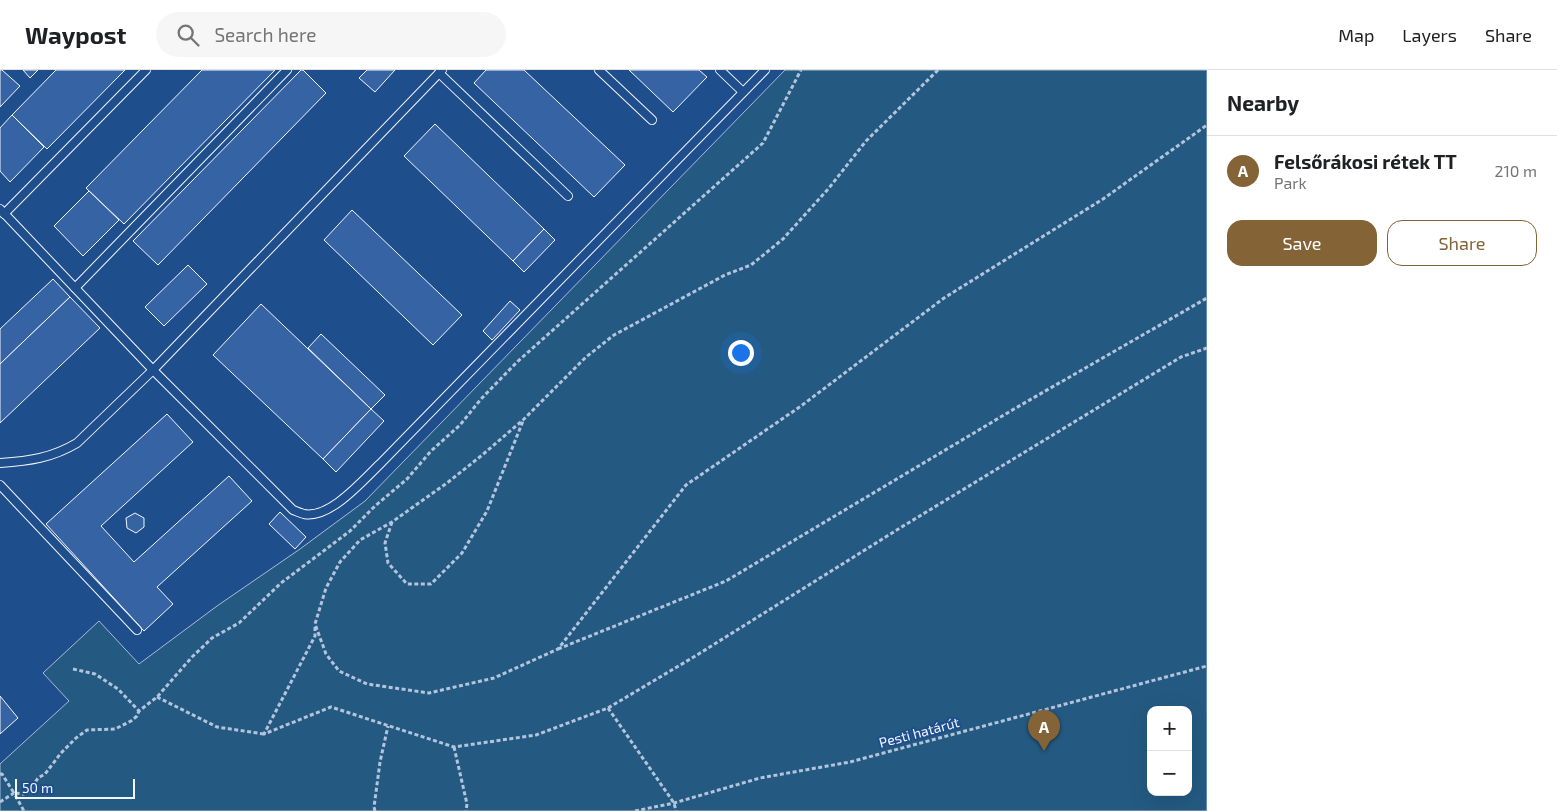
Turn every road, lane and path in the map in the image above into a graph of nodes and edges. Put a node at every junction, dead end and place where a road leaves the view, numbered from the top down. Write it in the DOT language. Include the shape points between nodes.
graph roads {
  1 [pos="146,70"];
  2 [pos="287,70"];
  3 [pos="599,70"];
  4 [pos="720,70"];
  5 [pos="765,70"];
  6 [pos="801,70"];
  7 [pos="938,70"];
  8 [pos="440,71"];
  9 [pos="743,92"];
  10 [pos="652,120"];
  11 [pos="1207,126"];
  12 [pos="568,196"];
  13 [pos="2,212"];
  14 [pos="75,288"];
  15 [pos="1207,298"];
  16 [pos="1207,348"];
  17 [pos="153,370"];
  18 [pos="523,420"];
  19 [pos="0,463"];
  20 [pos="0,485"];
  21 [pos="392,522"];
  22 [pos="315,624"];
  23 [pos="137,630"];
  24 [pos="558,649"];
  25 [pos="1207,666"];
  26 [pos="73,669"];
  27 [pos="157,697"];
  28 [pos="608,708"];
  29 [pos="139,711"];
  30 [pos="388,726"];
  31 [pos="264,734"];
  32 [pos="454,747"];
  33 [pos="0,774"];
  34 [pos="14,793"];
  35 [pos="0,802"];
  36 [pos="674,803"];
  37 [pos="24,811"];
  38 [pos="375,811"];
  39 [pos="466,811"];
  40 [pos="635,811"];
  41 [pos="676,811"];
  1 -- 13 [label="lane"];
  2 -- 14 [label="lane"];
  3 -- 10 [label="lane"];
  4 -- 9 [label="lane"];
  5 -- 9 [label="lane"];
  6 -- 27 [label="path" via="763,143 518,362 407,479 350,531 281,583 240,623 212,638"];
  7 -- 18 [label="path" via="866,141 783,240 751,266 725,275 614,335 586,357"];
  8 -- 12 [label="lane"];
  8 -- 17 [label="lane"];
  9 -- 17 [label="lane" via="380,464 332,508 305,514 293,510"];
  11 -- 24 [label="path" via="1103,199 944,298 801,406 686,486"];
  13 -- 14 [label="lane"];
  14 -- 17 [label="lane"];
  15 -- 24 [label="path" via="1014,408 726,581"];
  16 -- 28 [label="path" via="1181,357"];
  17 -- 19 [label="lane" via="77,443 42,458"];
  18 -- 21 [label="path" via="447,483"];
  18 -- 21 [label="path" via="487,511 462,553 431,584 408,584 388,563 385,543"];
  20 -- 23 [label="lane"];
  21 -- 22 [label="path" via="360,540 340,562 326,588"];
  22 -- 24 [label="path" via="326,654 340,670 367,684 429,693 494,678"];
  22 -- 31 [label="path" via="315,636"];
  25 -- 36 [label="path, Pesti határút" via="850,762 760,778"];
  26 -- 29 [label="path" via="95,674 118,690"];
  27 -- 29 [label="path"];
  27 -- 31 [label="path" via="217,726"];
  28 -- 32 [label="path" via="536,735"];
  28 -- 36 [label="path"];
  29 -- 34 [label="path" via="131,721 115,729 87,730 61,753 29,792"];
  30 -- 31 [label="path" via="331,707"];
  30 -- 32 [label="path"];
  30 -- 38 [label="path"];
  32 -- 39 [label="path"];
  33 -- 34 [label="path"];
  34 -- 35 [label="path"];
  34 -- 37 [label="path"];
  36 -- 40 [label="path, Pesti határút"];
  36 -- 41 [label="path"];
}
